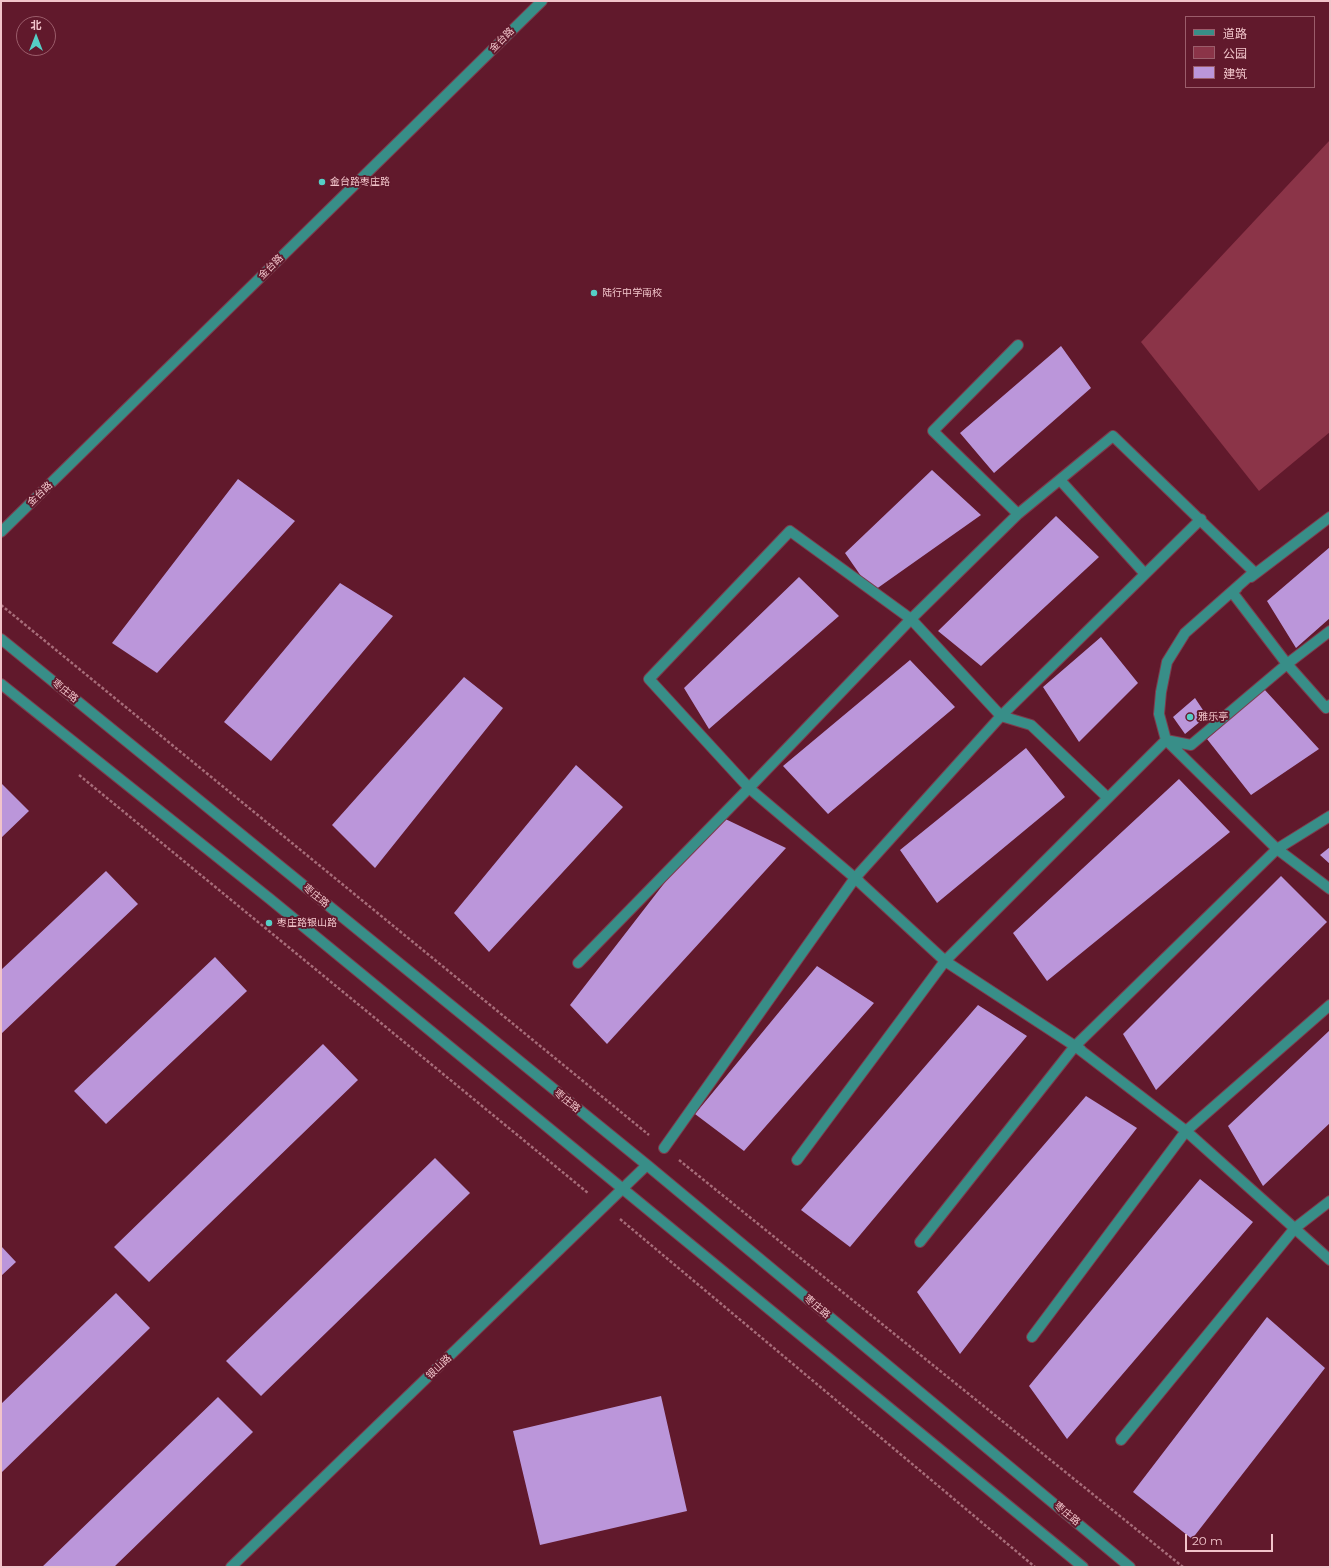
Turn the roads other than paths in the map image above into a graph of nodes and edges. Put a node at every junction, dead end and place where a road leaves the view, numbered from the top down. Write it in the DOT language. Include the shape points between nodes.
graph roads {
  1 [pos="542,1"];
  2 [pos="1018,345"];
  3 [pos="1060,480"];
  4 [pos="1018,514"];
  5 [pos="1330,517"];
  6 [pos="1201,519"];
  7 [pos="1,532"];
  8 [pos="1145,574"];
  9 [pos="1232,592"];
  10 [pos="911,619"];
  11 [pos="1330,631"];
  12 [pos="1,639"];
  13 [pos="1287,664"];
  14 [pos="1,684"];
  15 [pos="1330,705"];
  16 [pos="1001,716"];
  17 [pos="1166,740"];
  18 [pos="749,788"];
  19 [pos="1108,798"];
  20 [pos="1330,816"];
  21 [pos="1277,849"];
  22 [pos="855,878"];
  23 [pos="1330,889"];
  24 [pos="946,961"];
  25 [pos="578,963"];
  26 [pos="1330,1005"];
  27 [pos="1075,1046"];
  28 [pos="1186,1131"];
  29 [pos="664,1148"];
  30 [pos="797,1160"];
  31 [pos="647,1165"];
  32 [pos="622,1190"];
  33 [pos="1330,1201"];
  34 [pos="1295,1228"];
  35 [pos="920,1242"];
  36 [pos="1330,1260"];
  37 [pos="1032,1337"];
  38 [pos="1121,1440"];
  39 [pos="231,1567"];
  40 [pos="1083,1567"];
  41 [pos="1130,1567"];
  1 -- 7 [label="street, 金台路"];
  2 -- 4 [label="street" via="933,432"];
  3 -- 4 [label="street"];
  3 -- 6 [label="street" via="1113,436"];
  3 -- 8 [label="street"];
  4 -- 10 [label="street"];
  5 -- 9 [label="street"];
  6 -- 8 [label="street"];
  6 -- 9 [label="street" via="1254,572"];
  8 -- 16 [label="street"];
  9 -- 13 [label="street"];
  9 -- 17 [label="street" via="1185,633 1167,662 1159,714"];
  10 -- 16 [label="street"];
  10 -- 18 [label="street"];
  10 -- 18 [label="street" via="790,531 785,536 649,679"];
  11 -- 13 [label="street"];
  12 -- 31 [label="street, 枣庄路"];
  13 -- 15 [label="street" via="1326,708"];
  13 -- 17 [label="street" via="1190,745"];
  14 -- 32 [label="street" via="270,899"];
  16 -- 19 [label="street" via="1031,724"];
  16 -- 22 [label="street"];
  17 -- 19 [label="street"];
  17 -- 21 [label="street"];
  18 -- 22 [label="street"];
  18 -- 25 [label="street"];
  19 -- 24 [label="street"];
  20 -- 21 [label="street"];
  21 -- 23 [label="street"];
  21 -- 27 [label="street"];
  22 -- 24 [label="street"];
  22 -- 29 [label="street"];
  24 -- 27 [label="street"];
  24 -- 30 [label="street"];
  26 -- 28 [label="street"];
  27 -- 28 [label="street"];
  27 -- 35 [label="street"];
  28 -- 34 [label="street"];
  28 -- 37 [label="street"];
  31 -- 32 [label="street, 银山路"];
  31 -- 41 [label="street, 枣庄路"];
  32 -- 39 [label="street, 银山路"];
  32 -- 40 [label="street"];
  33 -- 34 [label="street"];
  34 -- 36 [label="street"];
  34 -- 38 [label="street"];
}
